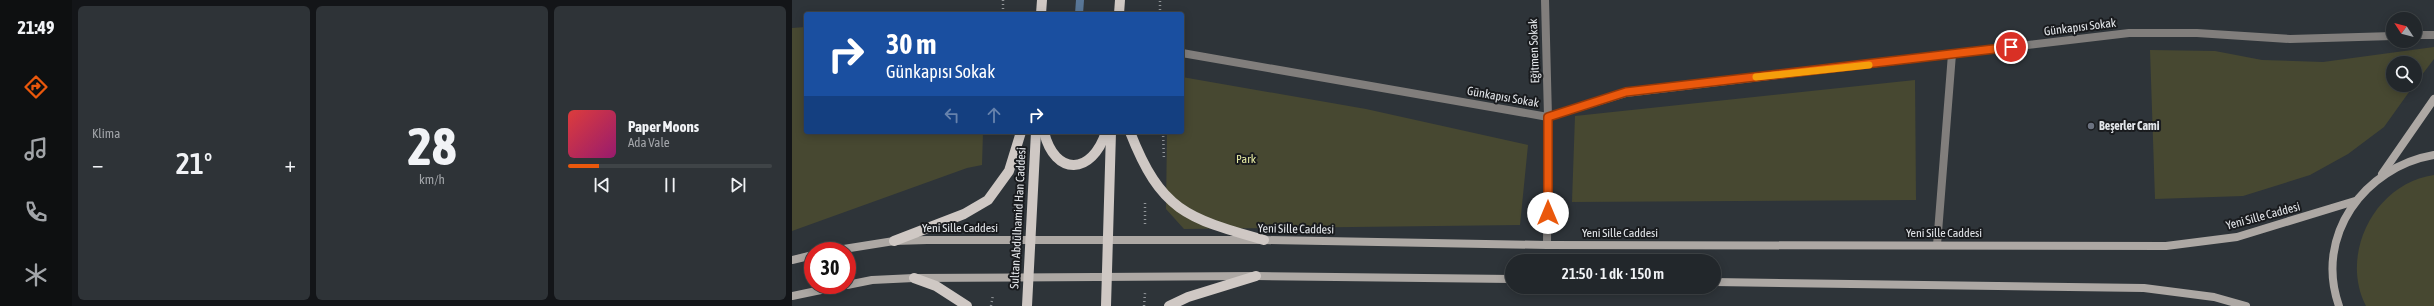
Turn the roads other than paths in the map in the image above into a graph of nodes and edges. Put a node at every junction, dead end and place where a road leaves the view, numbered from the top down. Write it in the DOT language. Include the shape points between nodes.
graph roads {
  1 [pos="1042,0"];
  2 [pos="1120,0"];
  3 [pos="1545,0"];
  4 [pos="1042,12"];
  5 [pos="1119,12"];
  6 [pos="2434,35"];
  7 [pos="2386,36"];
  8 [pos="2422,36"];
  9 [pos="1184,53"];
  10 [pos="1952,54"];
  11 [pos="2434,99"];
  12 [pos="1548,117"];
  13 [pos="1020,134"];
  14 [pos="1036,134"];
  15 [pos="1045,134"];
  16 [pos="1105,134"];
  17 [pos="1111,134"];
  18 [pos="1131,134"];
  19 [pos="2434,155"];
  20 [pos="2381,175"];
  21 [pos="2355,201"];
  22 [pos="1030,240"];
  23 [pos="1108,240"];
  24 [pos="1264,240"];
  25 [pos="894,241"];
  26 [pos="1547,245"];
  27 [pos="1937,245"];
  28 [pos="856,247"];
  29 [pos="804,257"];
  30 [pos="792,260"];
  31 [pos="1107,276"];
  32 [pos="1256,276"];
  33 [pos="1028,277"];
  34 [pos="914,278"];
  35 [pos="1505,279"];
  36 [pos="1721,282"];
  37 [pos="856,283"];
  38 [pos="804,294"];
  39 [pos="792,296"];
  40 [pos="967,306"];
  41 [pos="1027,306"];
  42 [pos="1106,306"];
  43 [pos="1169,306"];
  44 [pos="2246,306"];
  45 [pos="2339,306"];
  1 -- 4 [label="main road"];
  2 -- 5 [label="main road"];
  3 -- 12 [label="street, Eğitmen Sokak"];
  6 -- 8 [label="street"];
  7 -- 10 [label="street, Günkapısı Sokak" via="2290,39 2197,33 2129,33"];
  9 -- 12 [label="street, Günkapısı Sokak"];
  10 -- 12 [label="street, Günkapısı Sokak" via="1626,92"];
  10 -- 27 [label="street"];
  11 -- 20 [label="main road"];
  12 -- 26 [label="street, Eğitmen Sokak"];
  13 -- 25 [label="main road" via="1009,171 988,200 964,214"];
  14 -- 22 [label="main road, Sultan Abdülhamid Han Caddesi"];
  15 -- 16 [label="main road" via="1052,153 1061,161 1073,165 1083,164 1093,157 1101,148"];
  17 -- 23 [label="main road"];
  18 -- 24 [label="main road" via="1141,161 1169,201 1197,218"];
  19 -- 20 [label="main road" via="2414,158"];
  20 -- 21 [label="main road"];
  21 -- 27 [label="main road, Yeni Sille Caddesi" via="2237,237 2166,246"];
  21 -- 45 [label="main road" via="2340,230 2333,262 2335,294"];
  22 -- 23 [label="main road, Yeni Sille Caddesi"];
  22 -- 25 [label="main road, Yeni Sille Caddesi"];
  22 -- 33 [label="main road, Sultan Abdülhamid Han Caddesi"];
  23 -- 24 [label="main road, Yeni Sille Caddesi"];
  23 -- 31 [label="main road"];
  24 -- 26 [label="main road, Yeni Sille Caddesi"];
  25 -- 28 [label="main road, Yeni Sille Caddesi"];
  26 -- 27 [label="main road, Yeni Sille Caddesi"];
  29 -- 30 [label="main road"];
  31 -- 32 [label="main road"];
  31 -- 33 [label="main road"];
  31 -- 42 [label="main road"];
  32 -- 35 [label="main road"];
  32 -- 43 [label="main road" via="1188,297"];
  33 -- 34 [label="main road"];
  33 -- 41 [label="main road, Sultan Abdülhamid Han Caddesi"];
  34 -- 37 [label="main road"];
  34 -- 40 [label="main road" via="936,286"];
  36 -- 44 [label="main road" via="2144,288 2214,297"];
  38 -- 39 [label="main road"];
}
